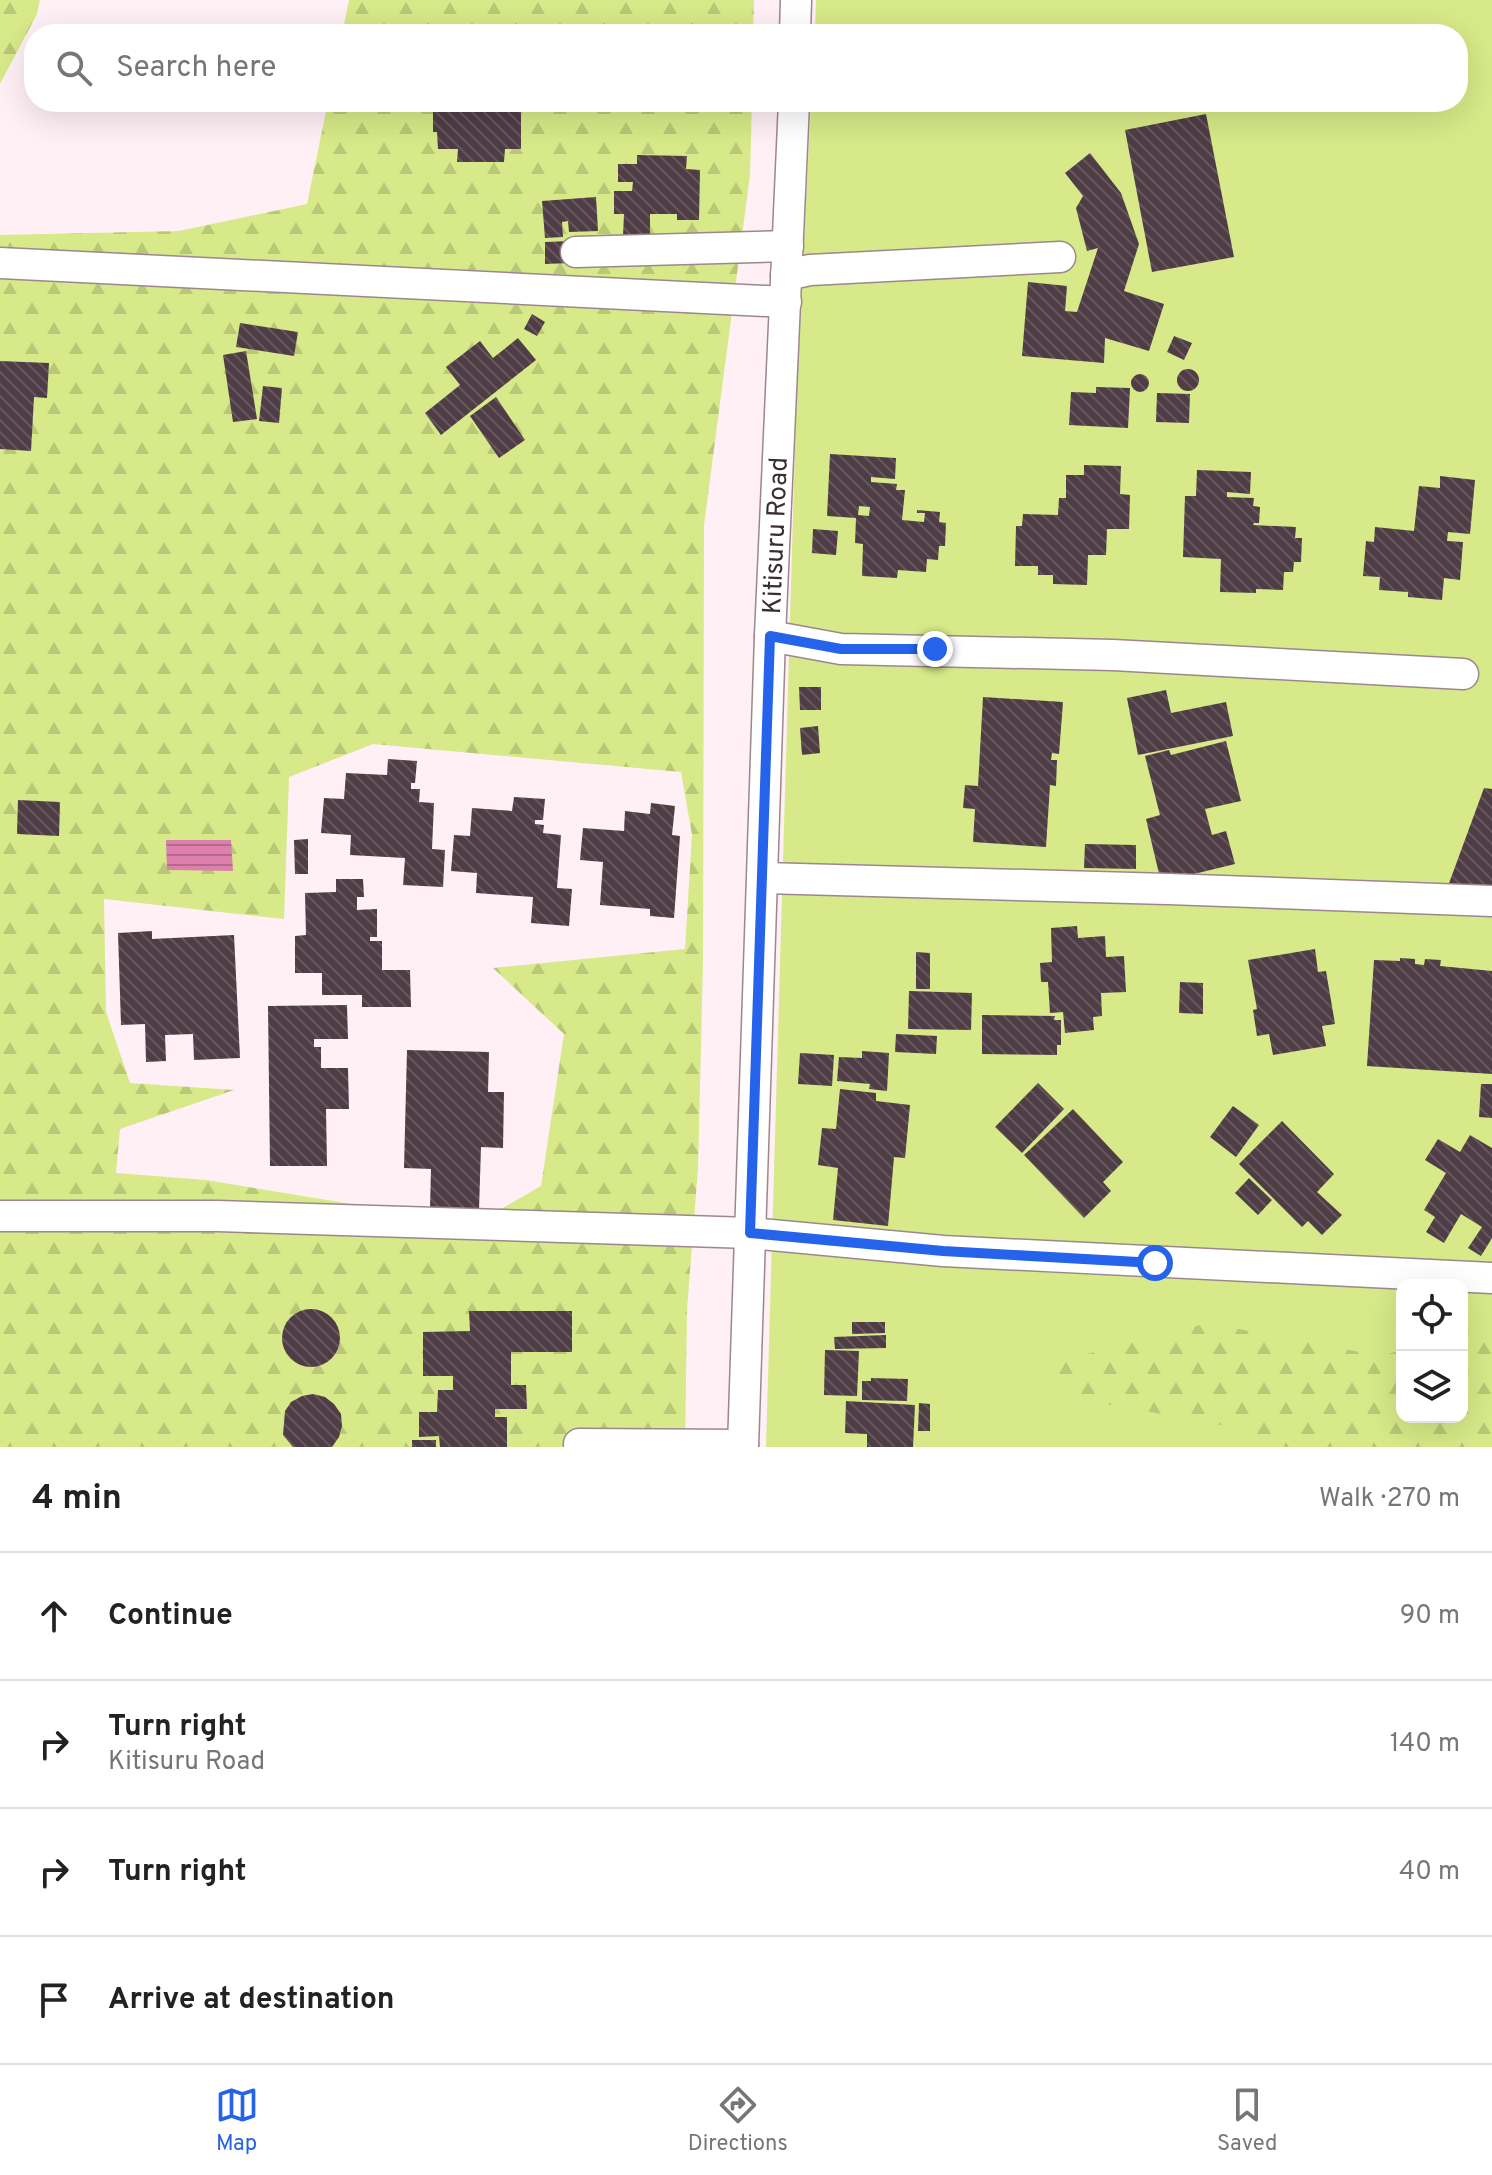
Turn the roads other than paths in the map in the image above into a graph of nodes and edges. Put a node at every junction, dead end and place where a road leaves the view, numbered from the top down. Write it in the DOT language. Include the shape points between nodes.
graph roads {
  1 [pos="796,0"];
  2 [pos="795,24"];
  3 [pos="794,112"];
  4 [pos="576,252"];
  5 [pos="1060,257"];
  6 [pos="0,263"];
  7 [pos="787,275"];
  8 [pos="770,636"];
  9 [pos="1463,674"];
  10 [pos="763,878"];
  11 [pos="1492,901"];
  12 [pos="0,1216"];
  13 [pos="750,1233"];
  14 [pos="1492,1278"];
  15 [pos="579,1444"];
  16 [pos="743,1446"];
  1 -- 2 [label="street"];
  3 -- 7 [label="street, Kitisuru Road"];
  4 -- 7 [label="street"];
  5 -- 7 [label="street"];
  6 -- 7 [label="street"];
  7 -- 8 [label="street, Kitisuru Road"];
  8 -- 9 [label="street" via="841,649 1113,655"];
  8 -- 10 [label="street, Kitisuru Road"];
  10 -- 11 [label="street"];
  10 -- 13 [label="street, Kitisuru Road"];
  12 -- 13 [label="street" via="218,1216"];
  13 -- 14 [label="street" via="943,1251"];
  13 -- 16 [label="street, Kitisuru Road"];
  15 -- 16 [label="street"];
}
